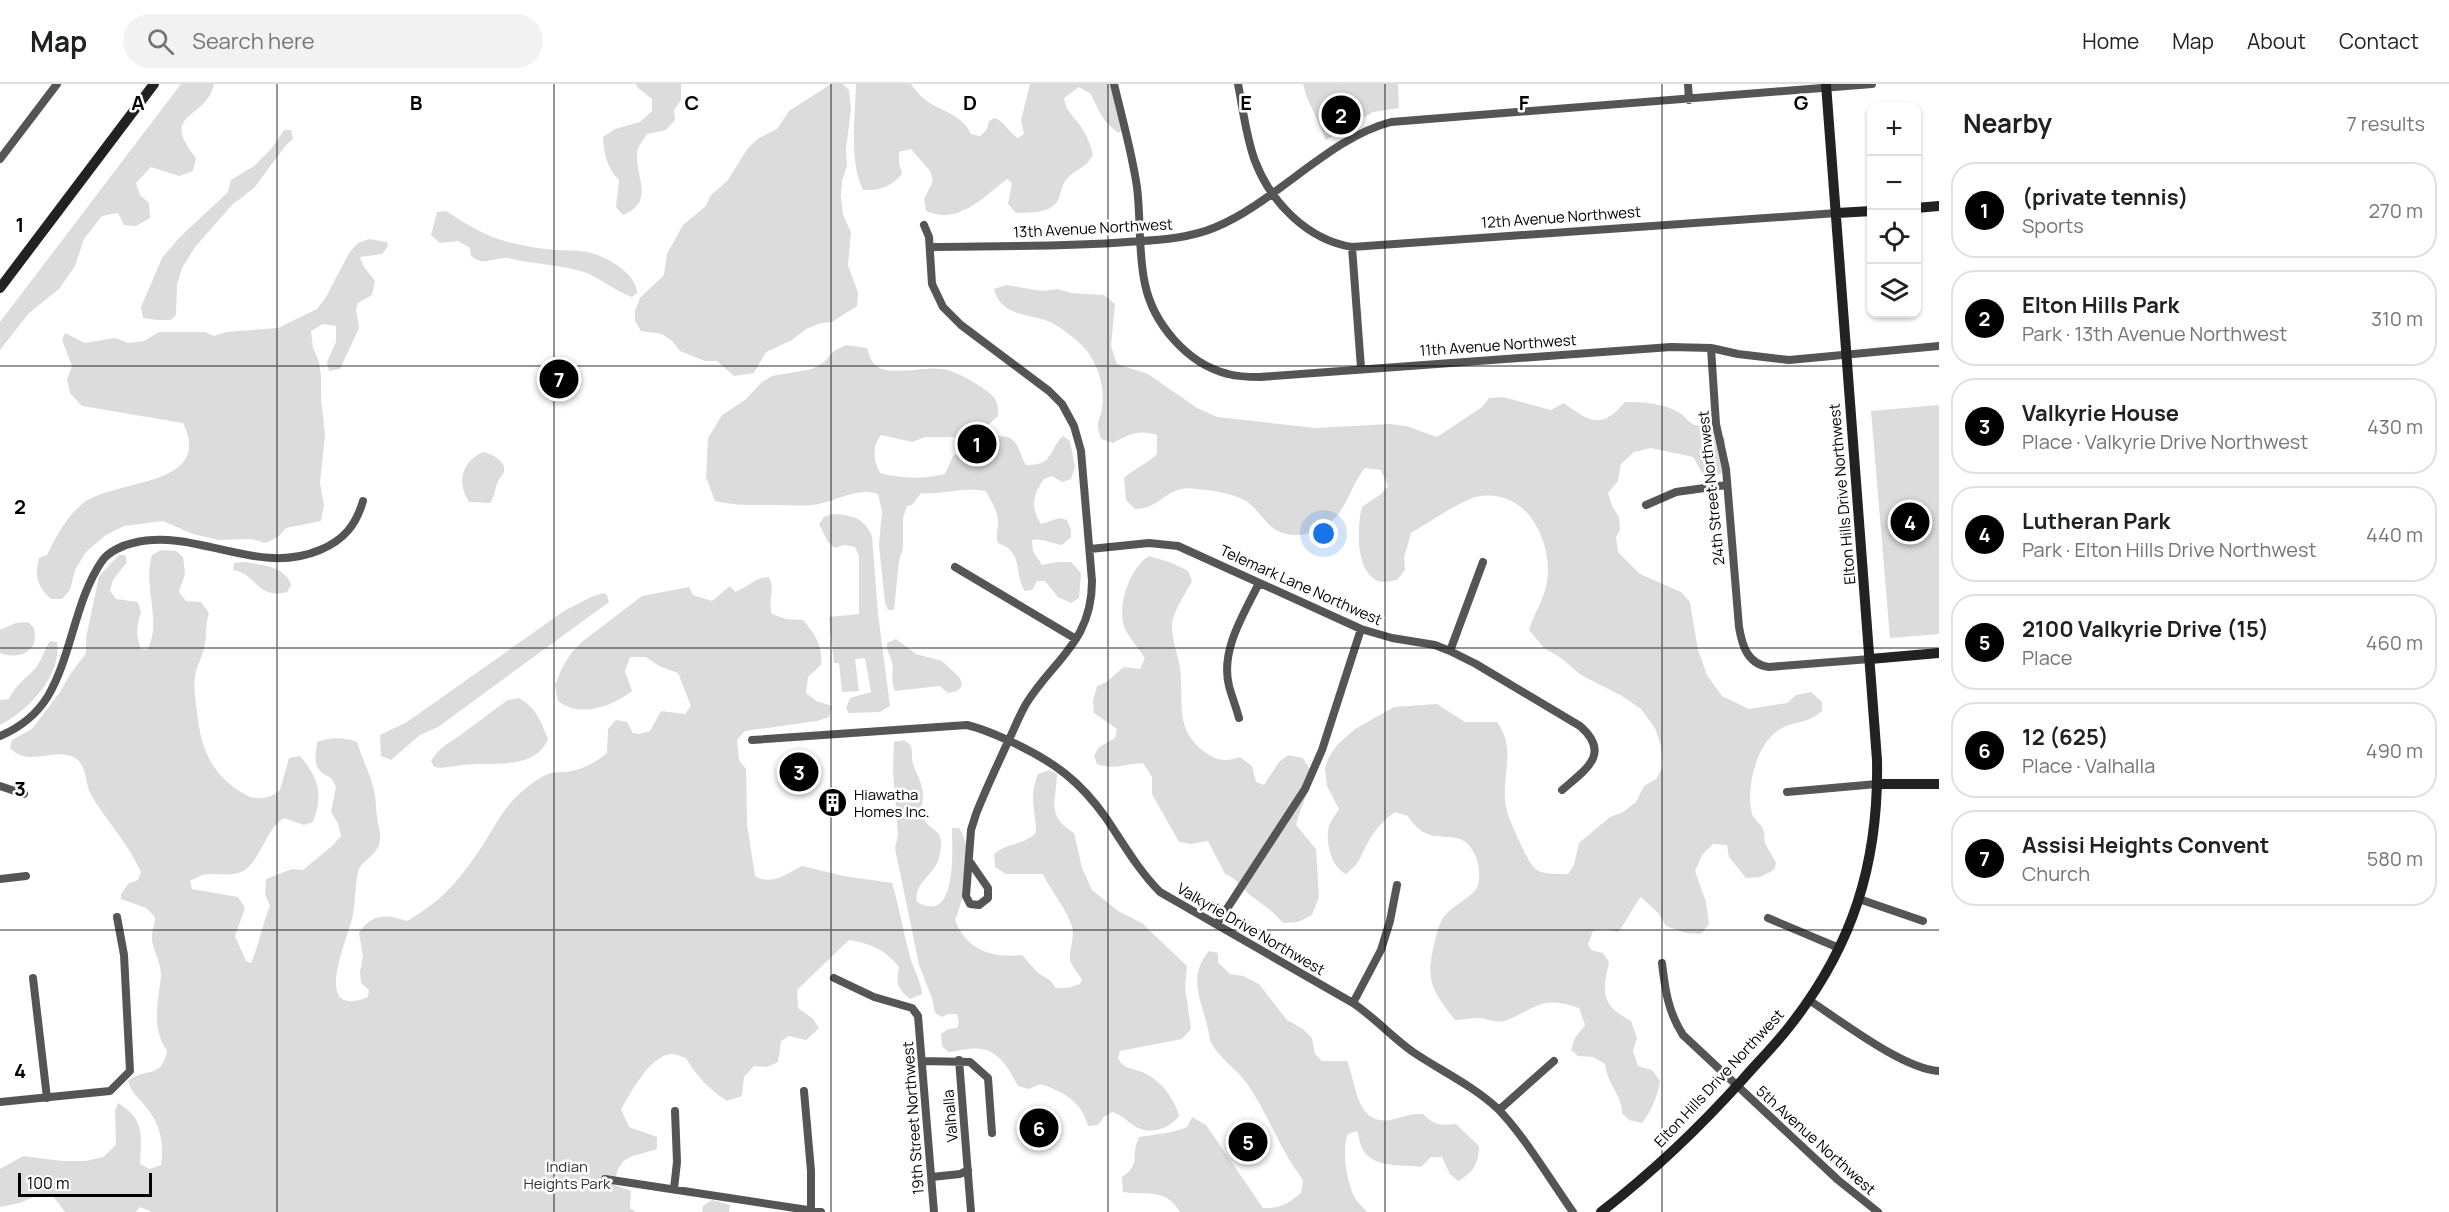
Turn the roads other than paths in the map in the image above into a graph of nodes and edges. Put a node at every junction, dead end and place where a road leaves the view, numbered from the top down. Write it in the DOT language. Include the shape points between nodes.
graph roads {
  1 [pos="57,84"];
  2 [pos="154,84"];
  3 [pos="1114,84"];
  4 [pos="1238,84"];
  5 [pos="1688,84"];
  6 [pos="1872,84"];
  7 [pos="1827,86"];
  8 [pos="1689,100"];
  9 [pos="0,159"];
  10 [pos="1274,193"];
  11 [pos="1939,206"];
  12 [pos="1921,208"];
  13 [pos="1867,211"];
  14 [pos="1837,213"];
  15 [pos="924,225"];
  16 [pos="1142,241"];
  17 [pos="930,247"];
  18 [pos="1352,247"];
  19 [pos="0,288"];
  20 [pos="1939,346"];
  21 [pos="1711,348"];
  22 [pos="1846,356"];
  23 [pos="1360,368"];
  24 [pos="1726,485"];
  25 [pos="363,501"];
  26 [pos="1646,505"];
  27 [pos="1090,549"];
  28 [pos="1483,562"];
  29 [pos="955,567"];
  30 [pos="1259,583"];
  31 [pos="1361,629"];
  32 [pos="1076,639"];
  33 [pos="1450,651"];
  34 [pos="1939,653"];
  35 [pos="1870,659"];
  36 [pos="1239,718"];
  37 [pos="0,736"];
  38 [pos="752,740"];
  39 [pos="1009,741"];
  40 [pos="1878,784"];
  41 [pos="1939,784"];
  42 [pos="0,786"];
  43 [pos="1562,790"];
  44 [pos="1787,792"];
  45 [pos="24,794"];
  46 [pos="970,862"];
  47 [pos="26,876"];
  48 [pos="0,879"];
  49 [pos="1397,885"];
  50 [pos="1859,899"];
  51 [pos="117,917"];
  52 [pos="1768,918"];
  53 [pos="1923,921"];
  54 [pos="1217,924"];
  55 [pos="1839,948"];
  56 [pos="1662,963"];
  57 [pos="33,978"];
  58 [pos="834,978"];
  59 [pos="1809,1000"];
  60 [pos="1353,1003"];
  61 [pos="959,1060"];
  62 [pos="922,1061"];
  63 [pos="1554,1061"];
  64 [pos="1939,1071"];
  65 [pos="1736,1087"];
  66 [pos="804,1091"];
  67 [pos="47,1098"];
  68 [pos="0,1102"];
  69 [pos="1499,1110"];
  70 [pos="675,1111"];
  71 [pos="992,1133"];
  72 [pos="968,1170"];
  73 [pos="932,1178"];
  74 [pos="605,1179"];
  75 [pos="674,1189"];
  76 [pos="811,1210"];
  77 [pos="821,1212"];
  78 [pos="934,1212"];
  79 [pos="971,1212"];
  80 [pos="1573,1212"];
  81 [pos="1601,1212"];
  82 [pos="1878,1212"];
  1 -- 9 [label="street"];
  2 -- 19 [label="main road"];
  3 -- 16 [label="street, 11th Avenue Northwest" via="1134,171"];
  4 -- 10 [label="street, 12th Avenue Northwest" via="1252,151"];
  5 -- 8 [label="street"];
  6 -- 7 [label="street, 13th Avenue Northwest"];
  7 -- 8 [label="street, 13th Avenue Northwest"];
  7 -- 14 [label="main road, Elton Hills Drive Northwest"];
  8 -- 10 [label="street, 13th Avenue Northwest" via="1391,122 1357,135"];
  10 -- 16 [label="street, 13th Avenue Northwest" via="1203,232"];
  10 -- 18 [label="street, 12th Avenue Northwest" via="1310,231 1323,240"];
  11 -- 12 [label="main road"];
  13 -- 14 [label="main road, 12th Avenue Northwest"];
  14 -- 18 [label="street, 12th Avenue Northwest"];
  14 -- 22 [label="main road, Elton Hills Drive Northwest"];
  15 -- 17 [label="street"];
  16 -- 17 [label="street, 13th Avenue Northwest"];
  16 -- 23 [label="street, 11th Avenue Northwest" via="1144,282 1153,310 1182,347 1212,368 1227,374 1260,377"];
  17 -- 27 [label="street" via="932,284 943,307 961,326 1049,391 1069,415 1080,444"];
  18 -- 23 [label="street"];
  20 -- 22 [label="street, 11th Avenue Northwest"];
  21 -- 22 [label="street, 11th Avenue Northwest" via="1776,360"];
  21 -- 23 [label="street, 11th Avenue Northwest" via="1671,346"];
  21 -- 24 [label="street, 24th Street Northwest" via="1716,424"];
  22 -- 35 [label="main road, Elton Hills Drive Northwest"];
  24 -- 26 [label="street" via="1682,490"];
  24 -- 35 [label="street, 24th Street Northwest" via="1739,627 1742,644 1751,658 1769,667"];
  25 -- 37 [label="street" via="347,535 304,557 256,557 169,539 132,543 116,550 103,559 91,582 48,696 35,713"];
  27 -- 30 [label="street, Telemark Lane Northwest" via="1162,543 1178,546"];
  27 -- 32 [label="street" via="1090,602"];
  28 -- 33 [label="street"];
  29 -- 32 [label="street"];
  30 -- 31 [label="street, Telemark Lane Northwest"];
  30 -- 36 [label="street" via="1234,635 1228,660 1229,686"];
  31 -- 33 [label="street, Telemark Lane Northwest"];
  31 -- 54 [label="street" via="1310,780"];
  32 -- 39 [label="street" via="1027,702"];
  33 -- 43 [label="street, Telemark Lane Northwest" via="1589,734 1594,742 1593,760"];
  34 -- 35 [label="main road"];
  35 -- 40 [label="main road, Elton Hills Drive Northwest"];
  38 -- 39 [label="street, Valkyrie Drive Northwest" via="958,724"];
  39 -- 46 [label="street" via="976,814 970,837"];
  39 -- 54 [label="street, Valkyrie Drive Northwest" via="1041,756 1071,777 1095,803 1160,892"];
  40 -- 41 [label="main road"];
  40 -- 44 [label="street"];
  40 -- 50 [label="main road, Elton Hills Drive Northwest" via="1871,855"];
  42 -- 45 [label="street"];
  46 -- 46 [label="street" via="966,896 970,904 979,905 988,898 988,888"];
  47 -- 48 [label="street"];
  49 -- 60 [label="street" via="1381,950"];
  50 -- 53 [label="street"];
  50 -- 55 [label="main road, Elton Hills Drive Northwest"];
  51 -- 67 [label="street" via="124,956 130,1071 110,1091"];
  52 -- 55 [label="street"];
  54 -- 60 [label="street, Valkyrie Drive Northwest"];
  55 -- 59 [label="main road, Elton Hills Drive Northwest"];
  56 -- 65 [label="street, 5th Avenue Northwest" via="1674,1022"];
  57 -- 67 [label="street"];
  58 -- 62 [label="street, 19th Street Northwest" via="874,997 912,1008 919,1021"];
  59 -- 64 [label="street" via="1903,1060"];
  59 -- 65 [label="main road, Elton Hills Drive Northwest"];
  60 -- 69 [label="street, Valkyrie Drive Northwest" via="1414,1053"];
  61 -- 62 [label="street"];
  61 -- 71 [label="street" via="970,1062 988,1078"];
  61 -- 72 [label="street, Valhalla"];
  62 -- 73 [label="street, 19th Street Northwest"];
  63 -- 69 [label="street"];
  65 -- 81 [label="main road, Elton Hills Drive Northwest" via="1669,1156"];
  65 -- 82 [label="street, 5th Avenue Northwest"];
  66 -- 76 [label="street" via="812,1171"];
  67 -- 68 [label="street"];
  69 -- 80 [label="street, Valkyrie Drive Northwest"];
  70 -- 75 [label="street"];
  72 -- 73 [label="street"];
  72 -- 79 [label="street, Valhalla"];
  73 -- 78 [label="street, 19th Street Northwest"];
  74 -- 75 [label="street"];
  75 -- 76 [label="street"];
  76 -- 77 [label="street"];
}
